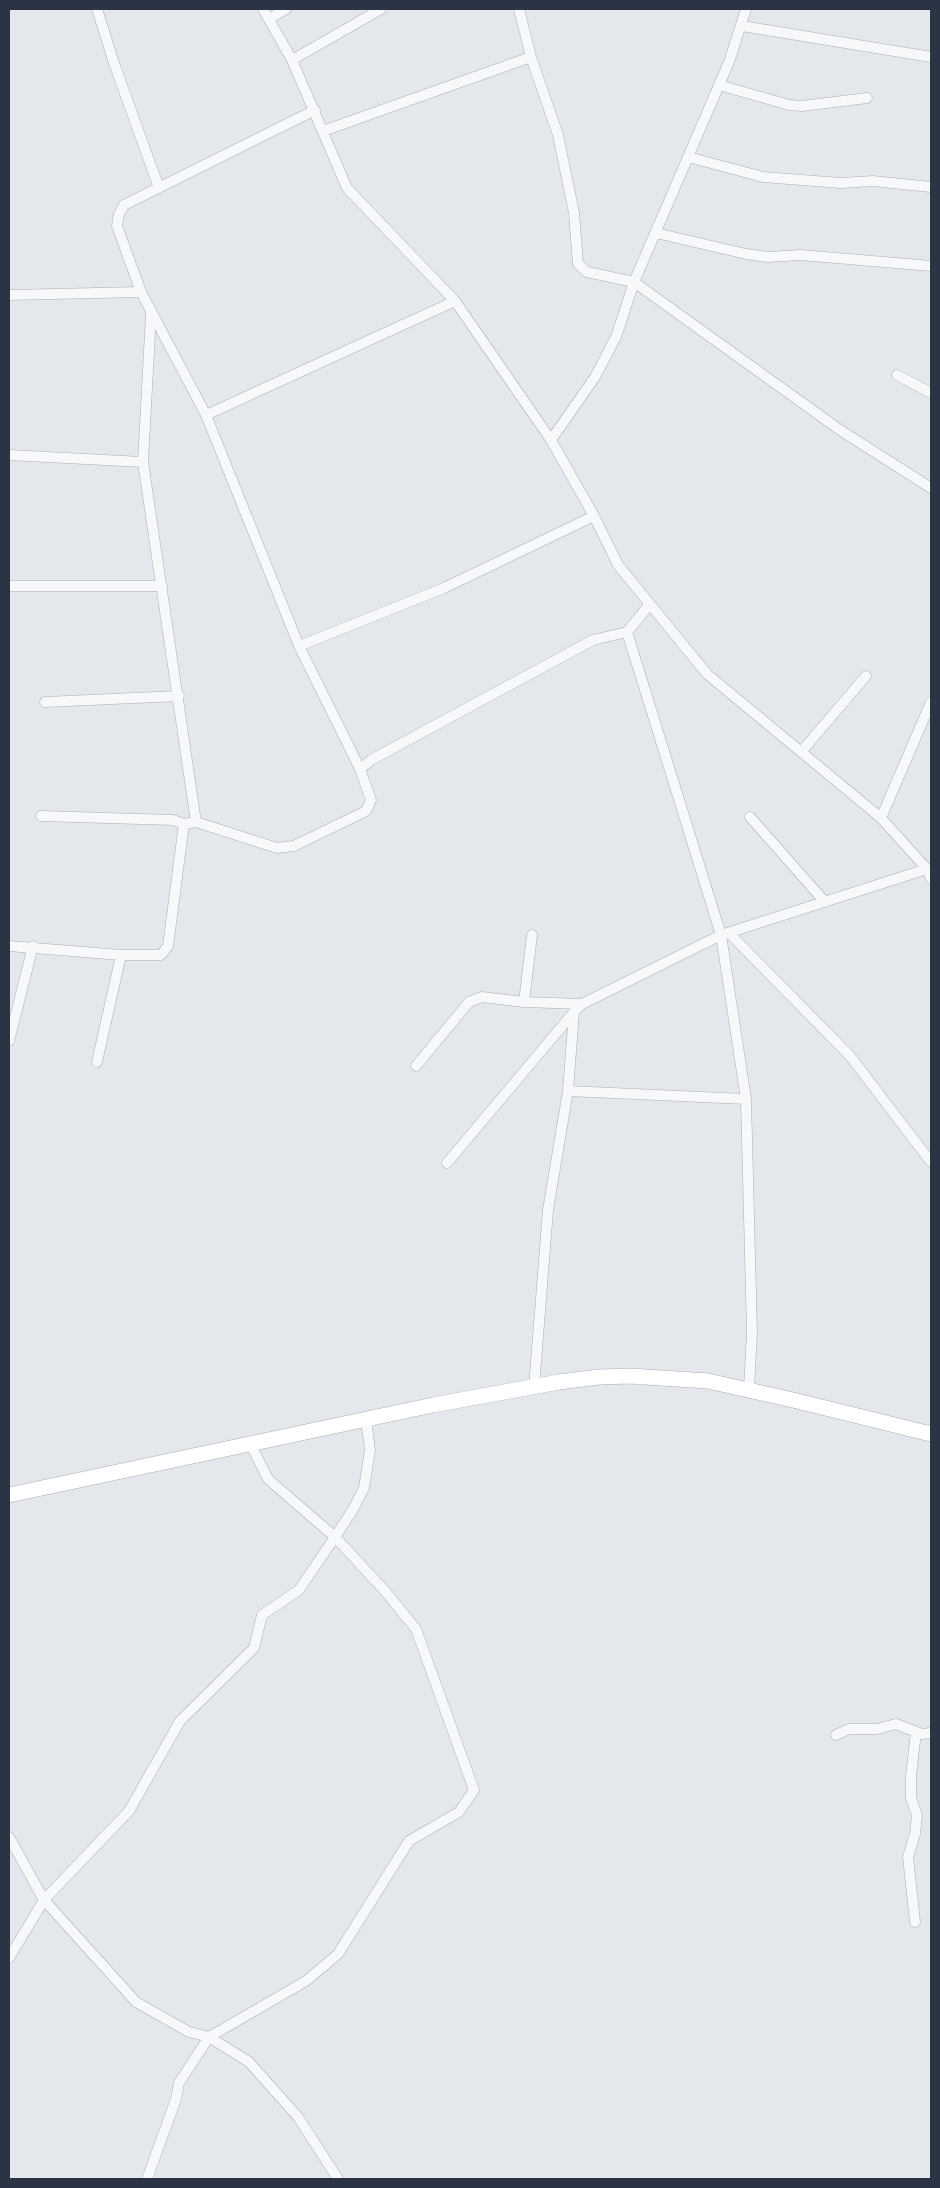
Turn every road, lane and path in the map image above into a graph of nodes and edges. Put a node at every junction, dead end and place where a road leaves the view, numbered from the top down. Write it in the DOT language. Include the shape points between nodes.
graph roads {
  1 [pos="97,9"];
  2 [pos="263,9"];
  3 [pos="286,9"];
  4 [pos="381,9"];
  5 [pos="519,9"];
  6 [pos="746,9"];
  7 [pos="269,19"];
  8 [pos="742,26"];
  9 [pos="531,57"];
  10 [pos="931,57"];
  11 [pos="292,60"];
  12 [pos="719,85"];
  13 [pos="867,98"];
  14 [pos="314,110"];
  15 [pos="323,131"];
  16 [pos="688,157"];
  17 [pos="931,187"];
  18 [pos="159,188"];
  19 [pos="656,233"];
  20 [pos="931,266"];
  21 [pos="634,282"];
  22 [pos="141,292"];
  23 [pos="9,294"];
  24 [pos="455,301"];
  25 [pos="151,314"];
  26 [pos="897,375"];
  27 [pos="931,393"];
  28 [pos="206,415"];
  29 [pos="551,440"];
  30 [pos="9,455"];
  31 [pos="143,462"];
  32 [pos="931,488"];
  33 [pos="594,516"];
  34 [pos="9,586"];
  35 [pos="162,586"];
  36 [pos="650,604"];
  37 [pos="627,632"];
  38 [pos="299,646"];
  39 [pos="866,676"];
  40 [pos="179,696"];
  41 [pos="45,702"];
  42 [pos="931,702"];
  43 [pos="801,752"];
  44 [pos="360,769"];
  45 [pos="40,816"];
  46 [pos="750,817"];
  47 [pos="881,818"];
  48 [pos="196,822"];
  49 [pos="184,824"];
  50 [pos="929,874"];
  51 [pos="825,902"];
  52 [pos="725,934"];
  53 [pos="532,935"];
  54 [pos="9,946"];
  55 [pos="33,946"];
  56 [pos="121,955"];
  57 [pos="524,1002"];
  58 [pos="578,1008"];
  59 [pos="9,1041"];
  60 [pos="97,1062"];
  61 [pos="416,1066"];
  62 [pos="568,1091"];
  63 [pos="746,1099"];
  64 [pos="931,1162"];
  65 [pos="447,1163"];
  66 [pos="534,1386"];
  67 [pos="750,1390"];
  68 [pos="366,1420"];
  69 [pos="931,1434"];
  70 [pos="251,1444"];
  71 [pos="9,1496"];
  72 [pos="335,1537"];
  73 [pos="916,1732"];
  74 [pos="931,1733"];
  75 [pos="836,1736"];
  76 [pos="9,1837"];
  77 [pos="44,1900"];
  78 [pos="915,1922"];
  79 [pos="9,1958"];
  80 [pos="209,2037"];
  81 [pos="147,2179"];
  82 [pos="338,2179"];
  1 -- 18 [label="street"];
  2 -- 7 [label="street"];
  3 -- 7 [label="street"];
  4 -- 11 [label="street"];
  5 -- 9 [label="street"];
  6 -- 8 [label="street"];
  7 -- 11 [label="street"];
  8 -- 10 [label="street"];
  8 -- 12 [label="street"];
  9 -- 15 [label="street"];
  9 -- 21 [label="street" via="558,135 574,213 578,264 587,272"];
  11 -- 14 [label="street"];
  12 -- 13 [label="street" via="789,105"];
  12 -- 16 [label="street"];
  14 -- 15 [label="street"];
  14 -- 18 [label="street"];
  15 -- 24 [label="street" via="347,188"];
  16 -- 17 [label="street" via="763,177 841,183 873,181"];
  16 -- 19 [label="street"];
  18 -- 22 [label="street" via="124,205 117,220 118,232"];
  19 -- 20 [label="street" via="768,257 801,255"];
  19 -- 21 [label="street"];
  21 -- 29 [label="street" via="616,337 595,377"];
  21 -- 32 [label="street" via="840,430"];
  22 -- 23 [label="street"];
  22 -- 25 [label="street"];
  24 -- 28 [label="street"];
  24 -- 29 [label="street"];
  25 -- 28 [label="street"];
  25 -- 31 [label="street"];
  26 -- 27 [label="street"];
  28 -- 38 [label="street"];
  29 -- 33 [label="street"];
  30 -- 31 [label="street"];
  31 -- 35 [label="street"];
  33 -- 36 [label="street" via="618,565"];
  33 -- 38 [label="street" via="444,588"];
  34 -- 35 [label="street"];
  35 -- 40 [label="street"];
  36 -- 37 [label="street"];
  36 -- 43 [label="street" via="707,674"];
  37 -- 44 [label="street" via="593,640 371,760"];
  37 -- 52 [label="street"];
  38 -- 44 [label="street"];
  39 -- 43 [label="street"];
  40 -- 41 [label="street"];
  40 -- 48 [label="street"];
  42 -- 47 [label="street"];
  43 -- 47 [label="street"];
  44 -- 48 [label="street" via="371,800 366,811 294,846 277,848"];
  45 -- 49 [label="street" via="173,820"];
  46 -- 51 [label="street"];
  47 -- 50 [label="street"];
  48 -- 49 [label="street"];
  49 -- 56 [label="street" via="168,946 161,955"];
  50 -- 51 [label="street"];
  51 -- 52 [label="street"];
  52 -- 58 [label="street"];
  52 -- 63 [label="street"];
  52 -- 64 [label="street" via="850,1056"];
  53 -- 57 [label="street"];
  54 -- 55 [label="street"];
  55 -- 56 [label="street"];
  55 -- 59 [label="street"];
  56 -- 60 [label="street"];
  57 -- 58 [label="street"];
  57 -- 61 [label="street" via="482,997 469,1002"];
  58 -- 62 [label="street"];
  58 -- 65 [label="street"];
  62 -- 63 [label="street"];
  62 -- 66 [label="street" via="548,1210"];
  63 -- 67 [label="street" via="752,1333"];
  66 -- 67 [label="main road" via="630,1376 708,1381"];
  66 -- 68 [label="main road"];
  67 -- 69 [label="main road"];
  68 -- 70 [label="main road"];
  68 -- 72 [label="street" via="370,1450 364,1488"];
  70 -- 71 [label="main road"];
  70 -- 72 [label="street" via="268,1479"];
  72 -- 77 [label="street" via="299,1590 262,1615 254,1648 180,1721 129,1810"];
  72 -- 80 [label="street" via="416,1629 474,1790 459,1812 409,1841 338,1954 306,1981"];
  73 -- 74 [label="street"];
  73 -- 75 [label="street" via="896,1724 877,1729 849,1729"];
  73 -- 78 [label="street" via="911,1798 917,1815 908,1857"];
  76 -- 77 [label="street"];
  77 -- 79 [label="street"];
  77 -- 80 [label="street" via="136,2002 189,2032"];
  80 -- 81 [label="street" via="179,2083"];
  80 -- 82 [label="street" via="250,2062 298,2117"];
}
